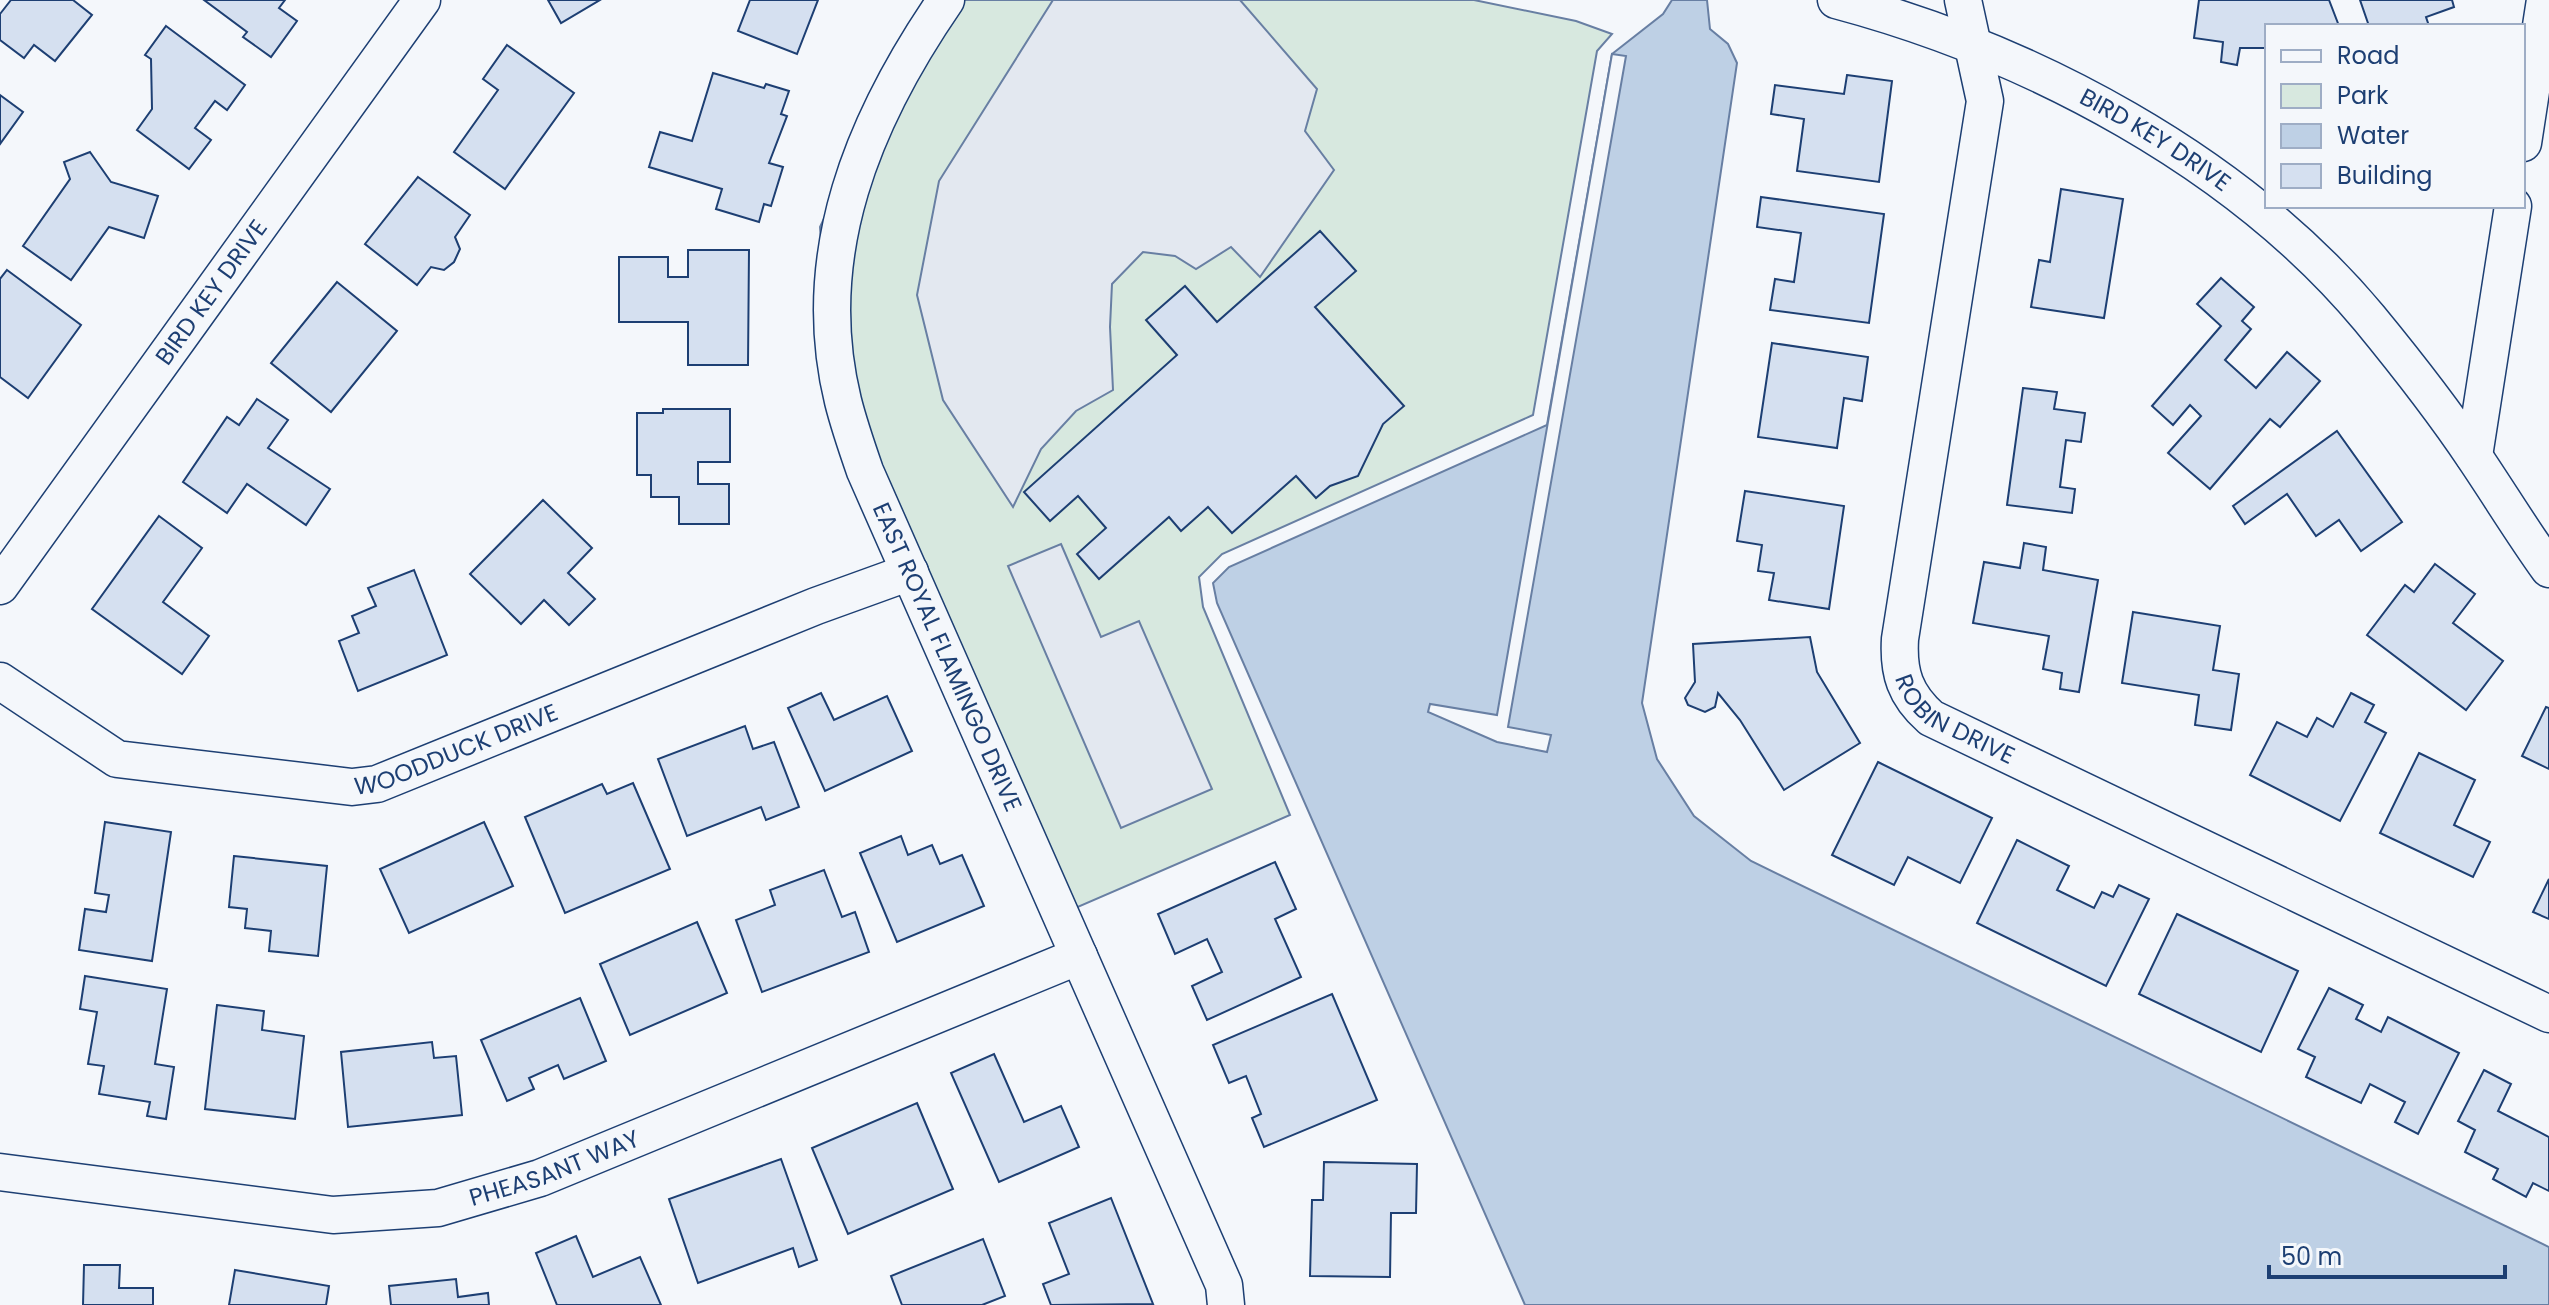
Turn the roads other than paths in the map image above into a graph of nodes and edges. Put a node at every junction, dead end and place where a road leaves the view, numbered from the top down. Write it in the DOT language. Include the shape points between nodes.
graph roads {
  1 [pos="422,0"];
  2 [pos="946,0"];
  3 [pos="1836,0"];
  4 [pos="1963,0"];
  5 [pos="2545,0"];
  6 [pos="1971,43"];
  7 [pos="2525,130"];
  8 [pos="2513,208"];
  9 [pos="2474,456"];
  10 [pos="2549,569"];
  11 [pos="910,572"];
  12 [pos="0,586"];
  13 [pos="0,681"];
  14 [pos="1079,956"];
  15 [pos="2549,1014"];
  16 [pos="0,1172"];
  17 [pos="1226,1305"];
  1 -- 12 [label="street, BIRD KEY DRIVE"];
  2 -- 11 [label="street, EAST ROYAL FLAMINGO DRIVE" via="910,52 862,150 836,255 833,289 843,401 865,471"];
  3 -- 6 [label="street, BIRD KEY DRIVE"];
  4 -- 6 [label="street, ROBIN DRIVE"];
  5 -- 7 [label="street"];
  6 -- 9 [label="street, BIRD KEY DRIVE" via="2103,106 2244,200 2367,317"];
  6 -- 15 [label="street, ROBIN DRIVE" via="1985,101 1900,639 1902,681 1915,704 1931,718"];
  8 -- 9 [label="street"];
  9 -- 10 [label="street, BIRD KEY DRIVE"];
  11 -- 13 [label="street, WOODDUCK DRIVE" via="364,786 117,759"];
  11 -- 14 [label="street, EAST ROYAL FLAMINGO DRIVE"];
  14 -- 16 [label="street, PHEASANT WAY" via="540,1178 438,1208 333,1215"];
  14 -- 17 [label="street, EAST ROYAL FLAMINGO DRIVE" via="1224,1285"];
}
